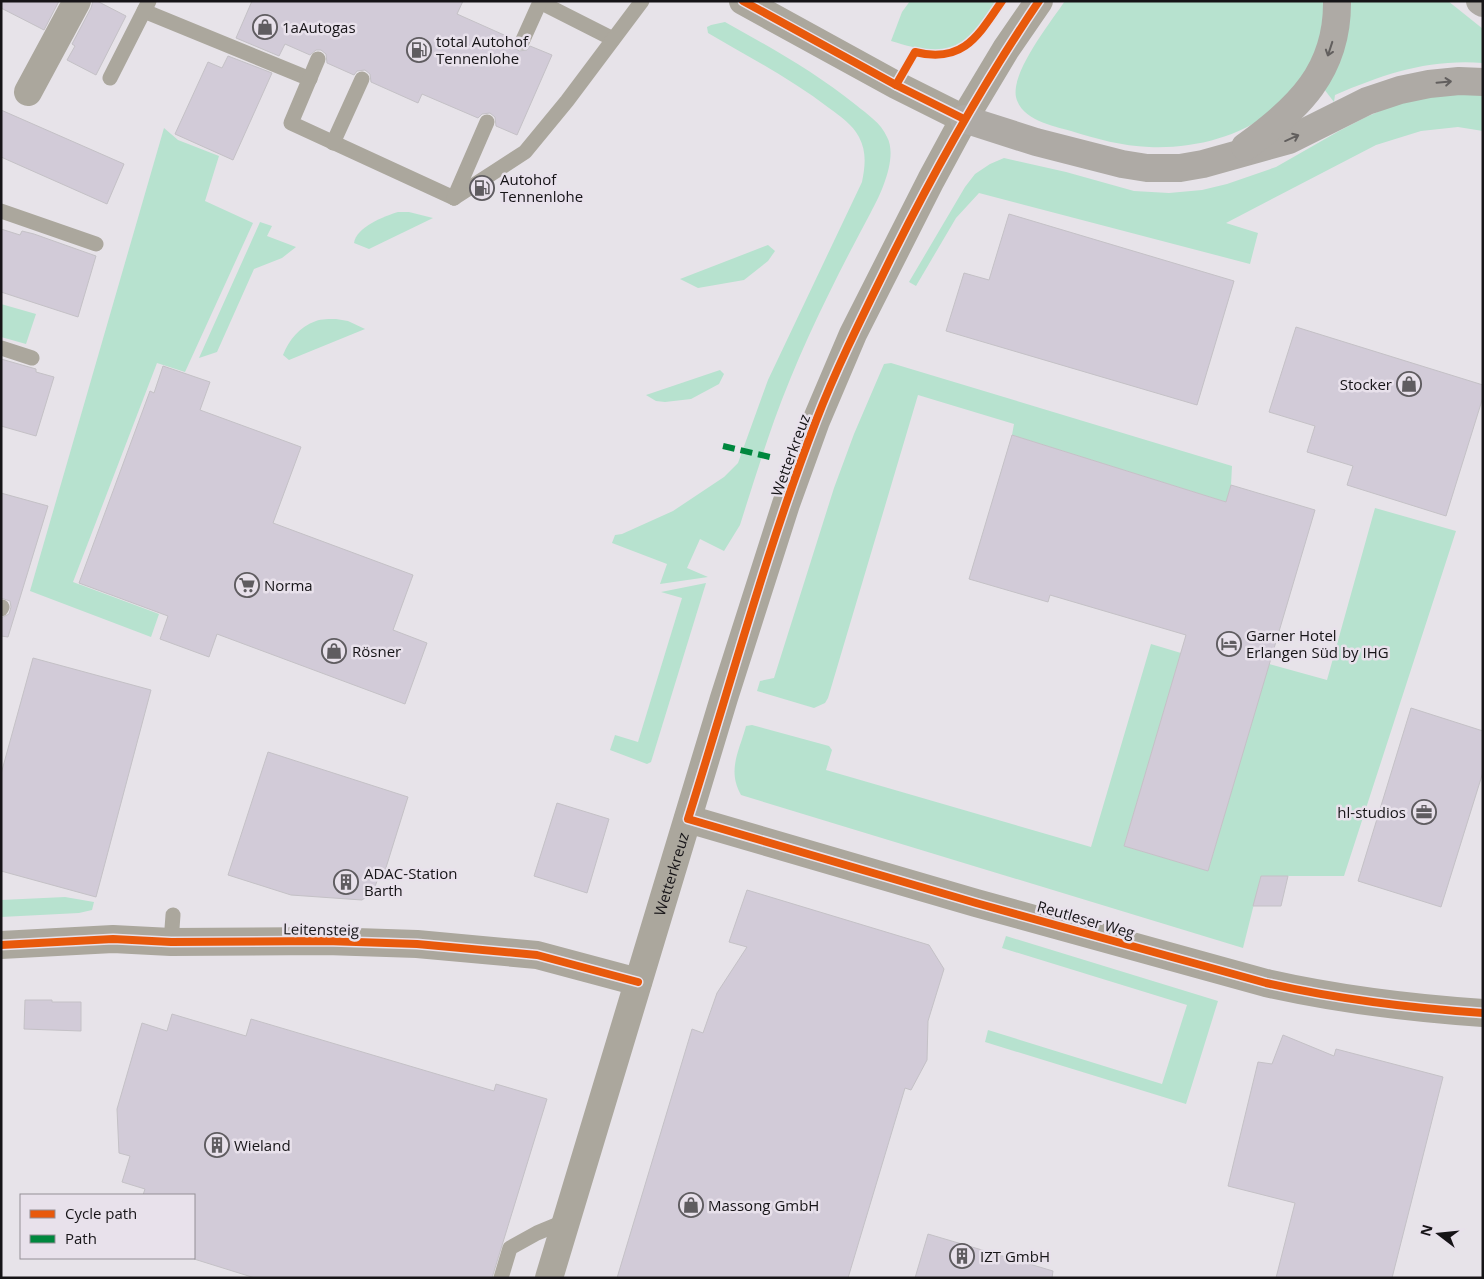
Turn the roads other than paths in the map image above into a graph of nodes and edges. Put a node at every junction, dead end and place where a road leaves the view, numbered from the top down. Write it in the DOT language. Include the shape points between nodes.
graph roads {
  1 [pos="77,1"];
  2 [pos="642,1"];
  3 [pos="743,1"];
  4 [pos="1040,1"];
  5 [pos="1337,1"];
  6 [pos="540,2"];
  7 [pos="147,6"];
  8 [pos="613,39"];
  9 [pos="522,42"];
  10 [pos="318,59"];
  11 [pos="110,78"];
  12 [pos="310,79"];
  13 [pos="362,79"];
  14 [pos="1483,82"];
  15 [pos="28,92"];
  16 [pos="964,119"];
  17 [pos="487,122"];
  18 [pos="333,142"];
  19 [pos="1229,158"];
  20 [pos="454,198"];
  21 [pos="1,211"];
  22 [pos="96,244"];
  23 [pos="1,348"];
  24 [pos="32,358"];
  25 [pos="688,819"];
  26 [pos="173,915"];
  27 [pos="171,942"];
  28 [pos="1,945"];
  29 [pos="638,982"];
  30 [pos="1483,1013"];
  31 [pos="566,1220"];
  32 [pos="501,1278"];
  33 [pos="549,1278"];
  1 -- 15 [label="street"];
  2 -- 8 [label="lane"];
  3 -- 16 [label="street"];
  4 -- 16 [label="street, Wetterkreuz" via="1006,49"];
  5 -- 19 [label="highway, one-way" via="1335,33 1314,84 1279,122"];
  6 -- 8 [label="lane"];
  6 -- 9 [label="lane"];
  7 -- 11 [label="lane"];
  7 -- 12 [label="lane"];
  8 -- 20 [label="lane" via="525,152"];
  10 -- 12 [label="lane"];
  12 -- 18 [label="lane" via="291,123"];
  13 -- 18 [label="lane"];
  19 -- 14 [label="highway, one-way" via="1289,140 1367,100 1400,90 1449,82"];
  16 -- 19 [label="highway" via="1036,142 1147,168 1180,168"];
  16 -- 25 [label="street, Wetterkreuz" via="853,334 816,420 783,513"];
  17 -- 20 [label="lane"];
  18 -- 20 [label="lane"];
  21 -- 22 [label="lane"];
  23 -- 24 [label="lane"];
  25 -- 29 [label="street, Wetterkreuz"];
  25 -- 30 [label="street, Reutleser Weg" via="1266,983 1380,1004"];
  26 -- 27 [label="lane"];
  27 -- 28 [label="street, Leitensteig" via="112,939"];
  27 -- 29 [label="street, Leitensteig" via="417,944 537,955"];
  29 -- 31 [label="street, Wetterkreuz"];
  31 -- 32 [label="lane" via="510,1248"];
  31 -- 33 [label="street, Wetterkreuz"];
}
